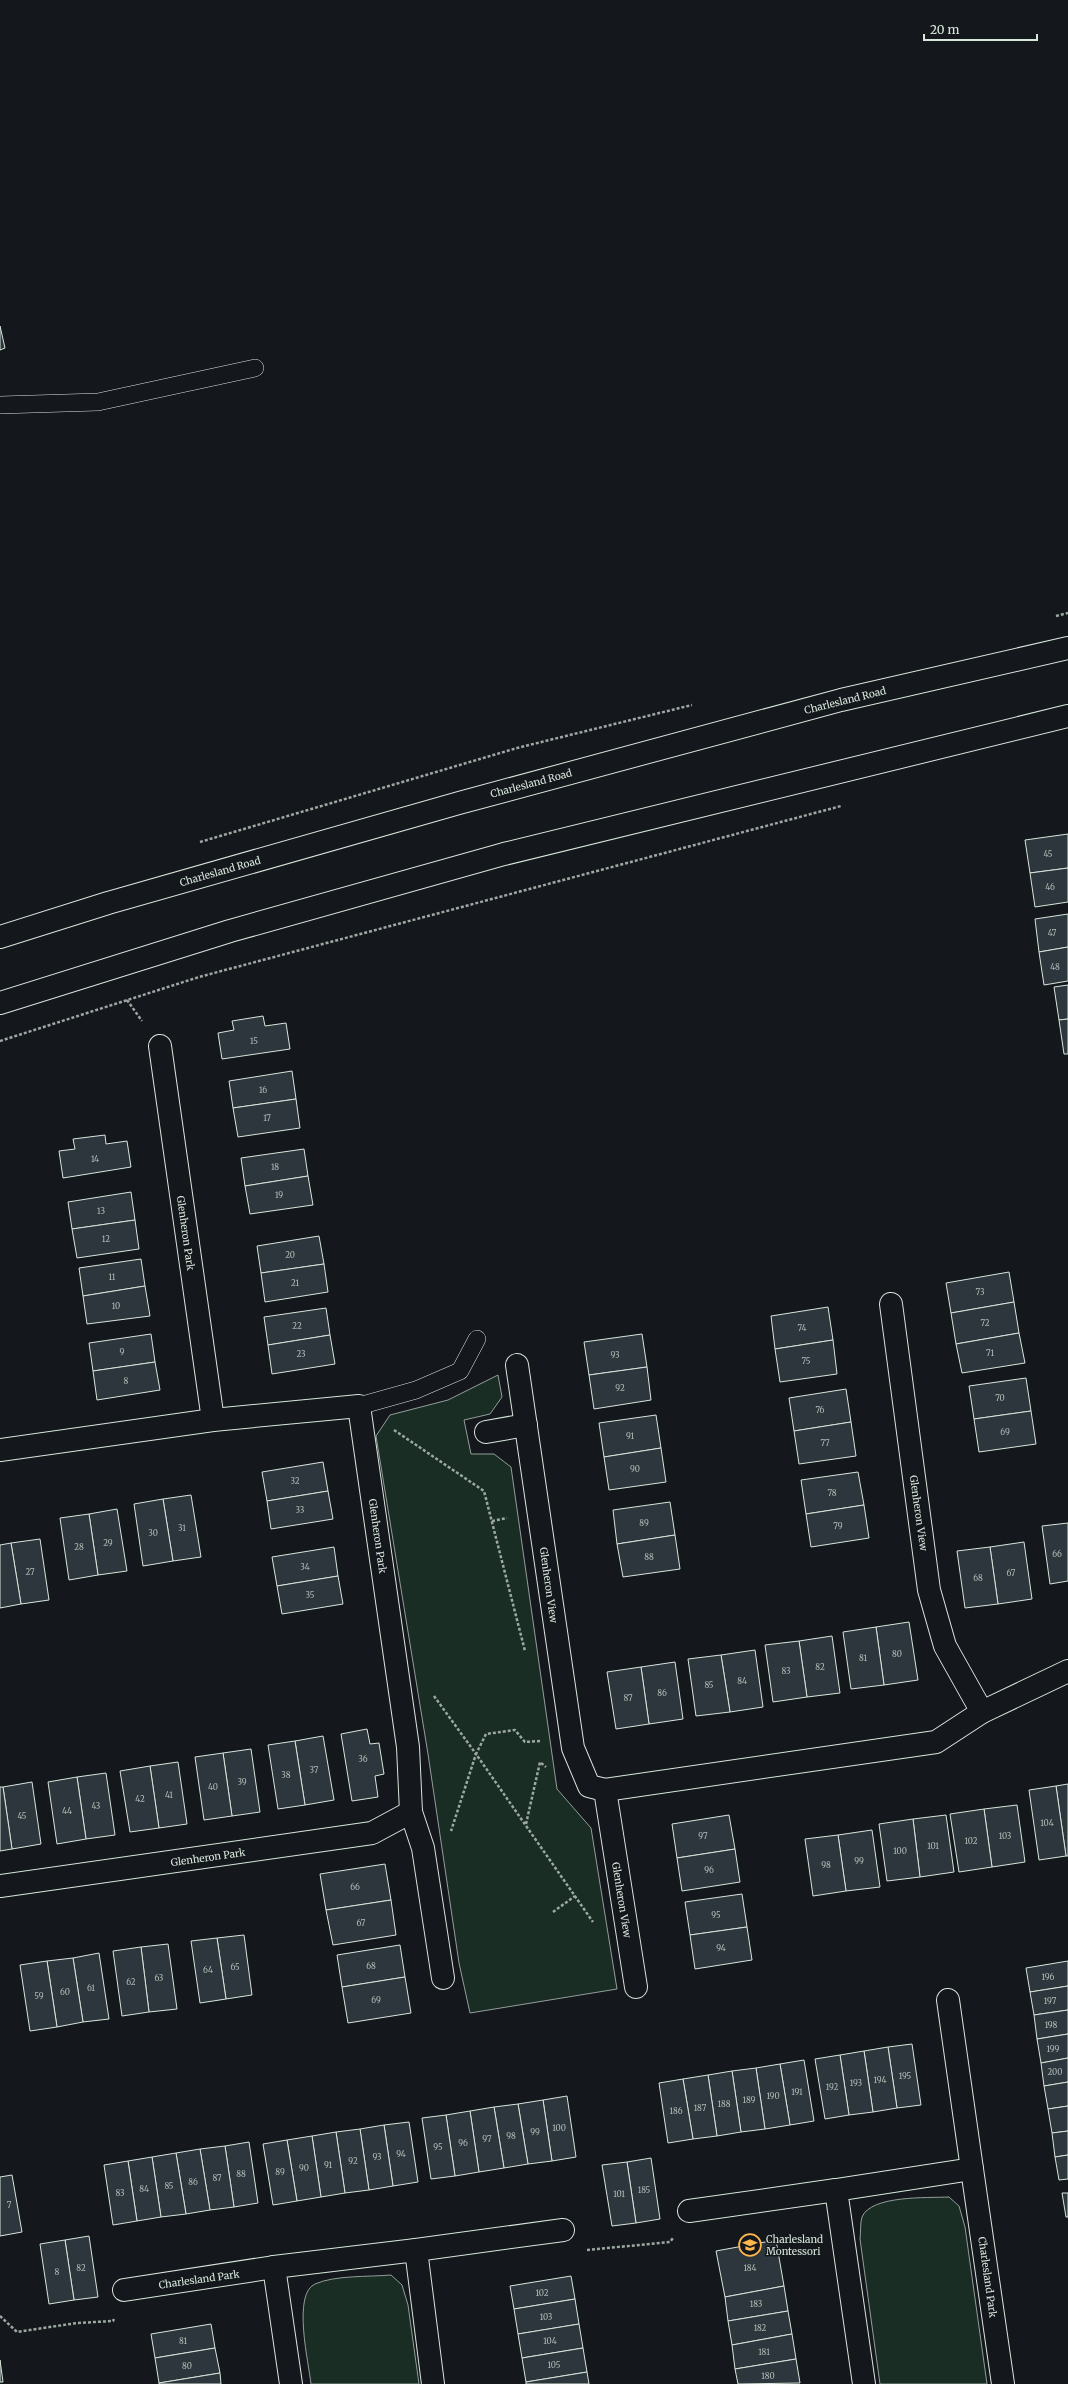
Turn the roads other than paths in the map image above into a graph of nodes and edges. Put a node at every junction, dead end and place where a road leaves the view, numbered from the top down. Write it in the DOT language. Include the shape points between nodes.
graph roads {
  1 [pos="255,368"];
  2 [pos="0,405"];
  3 [pos="1068,648"];
  4 [pos="1068,716"];
  5 [pos="0,937"];
  6 [pos="0,1003"];
  7 [pos="160,1046"];
  8 [pos="891,1304"];
  9 [pos="478,1339"];
  10 [pos="517,1365"];
  11 [pos="359,1406"];
  12 [pos="213,1420"];
  13 [pos="526,1425"];
  14 [pos="486,1432"];
  15 [pos="0,1450"];
  16 [pos="1068,1671"];
  17 [pos="982,1712"];
  18 [pos="597,1788"];
  19 [pos="411,1812"];
  20 [pos="0,1886"];
  21 [pos="443,1978"];
  22 [pos="636,1987"];
  23 [pos="948,2000"];
  24 [pos="972,2169"];
  25 [pos="836,2190"];
  26 [pos="689,2211"];
  27 [pos="563,2230"];
  28 [pos="416,2250"];
  29 [pos="274,2267"];
  30 [pos="124,2290"];
  31 [pos="291,2384"];
  32 [pos="434,2384"];
  33 [pos="864,2384"];
  34 [pos="1003,2384"];
  1 -- 2 [label="lane" via="98,402"];
  3 -- 5 [label="street, Charlesland Road" via="841,700 466,800 108,903"];
  4 -- 6 [label="street" via="504,854 230,931"];
  7 -- 12 [label="street, Glenheron Park"];
  8 -- 17 [label="street, Glenheron View" via="929,1590 945,1646"];
  9 -- 11 [label="lane" via="460,1371 416,1390"];
  10 -- 13 [label="street, Glenheron View"];
  11 -- 12 [label="street"];
  11 -- 19 [label="street, Glenheron Park" via="408,1747"];
  12 -- 15 [label="street"];
  13 -- 14 [label="street"];
  13 -- 18 [label="street, Glenheron View" via="573,1748"];
  16 -- 17 [label="street"];
  17 -- 18 [label="street" via="936,1742"];
  18 -- 22 [label="street, Glenheron View"];
  19 -- 20 [label="street, Glenheron Park" via="372,1833"];
  19 -- 21 [label="street, Glenheron Park" via="423,1848"];
  23 -- 24 [label="street, Charlesland Park"];
  24 -- 25 [label="street"];
  24 -- 34 [label="street, Charlesland Park"];
  25 -- 26 [label="street"];
  25 -- 33 [label="street"];
  27 -- 28 [label="street, Charlesland Park"];
  28 -- 29 [label="street, Charlesland Park"];
  28 -- 32 [label="street"];
  29 -- 30 [label="street, Charlesland Park"];
  29 -- 31 [label="street"];
}
